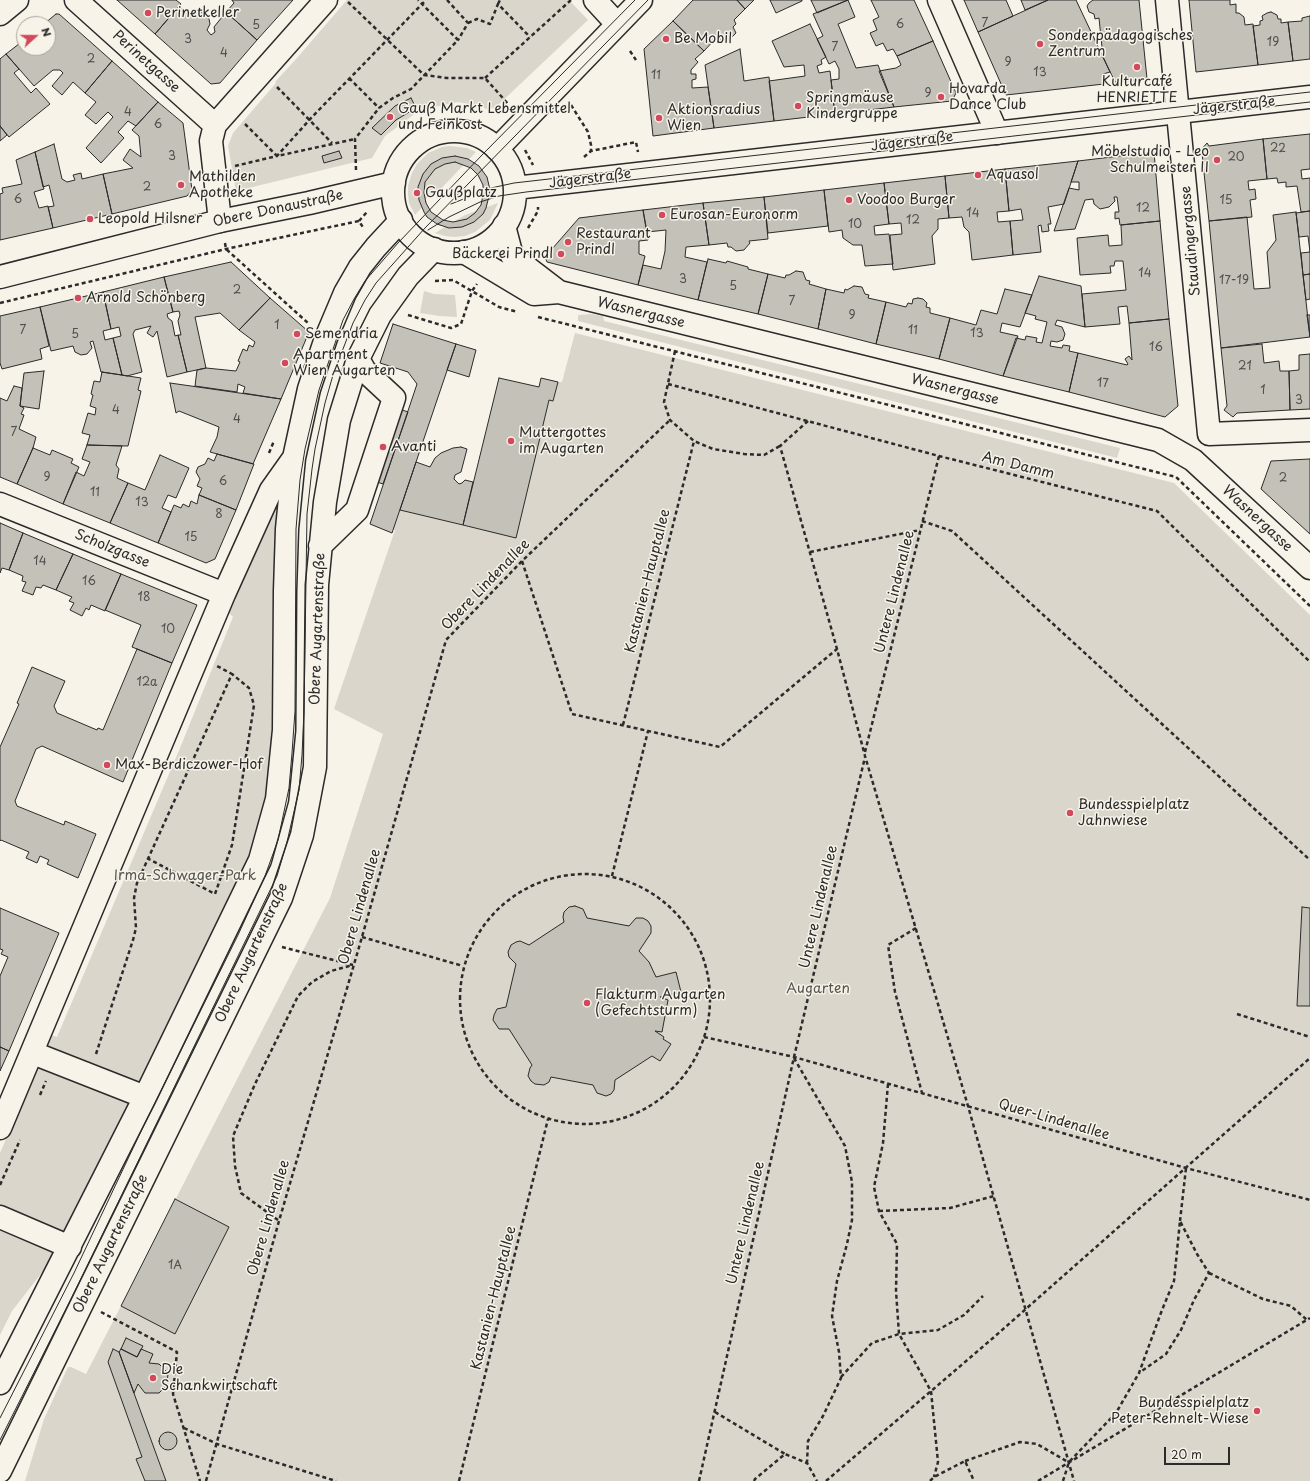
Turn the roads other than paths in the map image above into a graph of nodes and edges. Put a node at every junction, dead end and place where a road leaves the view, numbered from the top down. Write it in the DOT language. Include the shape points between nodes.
graph roads {
  1 [pos="17,0"];
  2 [pos="76,0"];
  3 [pos="326,0"];
  4 [pos="595,0"];
  5 [pos="641,0"];
  6 [pos="939,0"];
  7 [pos="1167,0"];
  8 [pos="0,14"];
  9 [pos="617,24"];
  10 [pos="1310,97"];
  11 [pos="1179,112"];
  12 [pos="216,125"];
  13 [pos="997,133"];
  14 [pos="497,149"];
  15 [pos="394,183"];
  16 [pos="515,188"];
  17 [pos="401,220"];
  18 [pos="220,221"];
  19 [pos="504,226"];
  20 [pos="434,249"];
  21 [pos="464,252"];
  22 [pos="0,277"];
  23 [pos="559,292"];
  24 [pos="358,359"];
  25 [pos="1310,430"];
  26 [pos="294,458"];
  27 [pos="0,504"];
  28 [pos="320,546"];
  29 [pos="1310,568"];
  30 [pos="224,594"];
  31 [pos="32,1053"];
  32 [pos="145,1098"];
  33 [pos="0,1128"];
  34 [pos="0,1217"];
  35 [pos="70,1247"];
  36 [pos="0,1383"];
  37 [pos="0,1471"];
  1 -- 8 [label="street"];
  2 -- 12 [label="street, Perinetgasse"];
  3 -- 12 [label="street"];
  4 -- 9 [label="street"];
  5 -- 9 [label="street"];
  6 -- 13 [label="street"];
  7 -- 11 [label="street, Staudingergasse"];
  9 -- 14 [label="street"];
  10 -- 11 [label="street, Jägerstraße"];
  11 -- 13 [label="street, Jägerstraße"];
  11 -- 25 [label="street, Staudingergasse" via="1210,434"];
  12 -- 18 [label="street" via="211,140"];
  13 -- 16 [label="street, Jägerstraße"];
  14 -- 15 [label="street" via="474,134 457,131 439,133 423,140 409,151 399,166"];
  14 -- 16 [label="street" via="511,171"];
  15 -- 17 [label="street" via="395,206"];
  15 -- 18 [label="street, Obere Donaustraße"];
  16 -- 19 [label="street" via="511,212"];
  17 -- 20 [label="street" via="409,233"];
  17 -- 26 [label="street" via="360,267 344,293 309,388"];
  18 -- 22 [label="street, Obere Donaustraße"];
  19 -- 21 [label="street" via="486,243"];
  19 -- 23 [label="street, Wasnergasse" via="512,256"];
  20 -- 21 [label="street"];
  20 -- 24 [label="street, Obere Augartenstraße" via="408,276 385,307"];
  21 -- 23 [label="street, Wasnergasse" via="534,294"];
  23 -- 29 [label="street, Wasnergasse" via="1158,440 1193,460"];
  24 -- 28 [label="street, Obere Augartenstraße" via="333,449"];
  24 -- 28 [label="street" via="366,371 394,398 357,510"];
  26 -- 30 [label="street" via="272,490"];
  26 -- 32 [label="street" via="287,528 284,730 277,799 260,860"];
  27 -- 30 [label="street, Scholzgasse"];
  28 -- 37 [label="street, Obere Augartenstraße" via="317,585 315,767 302,835 281,898"];
  30 -- 31 [label="street"];
  31 -- 32 [label="street"];
  31 -- 33 [label="street"];
  32 -- 35 [label="street"];
  34 -- 35 [label="street"];
  35 -- 36 [label="street"];
}
